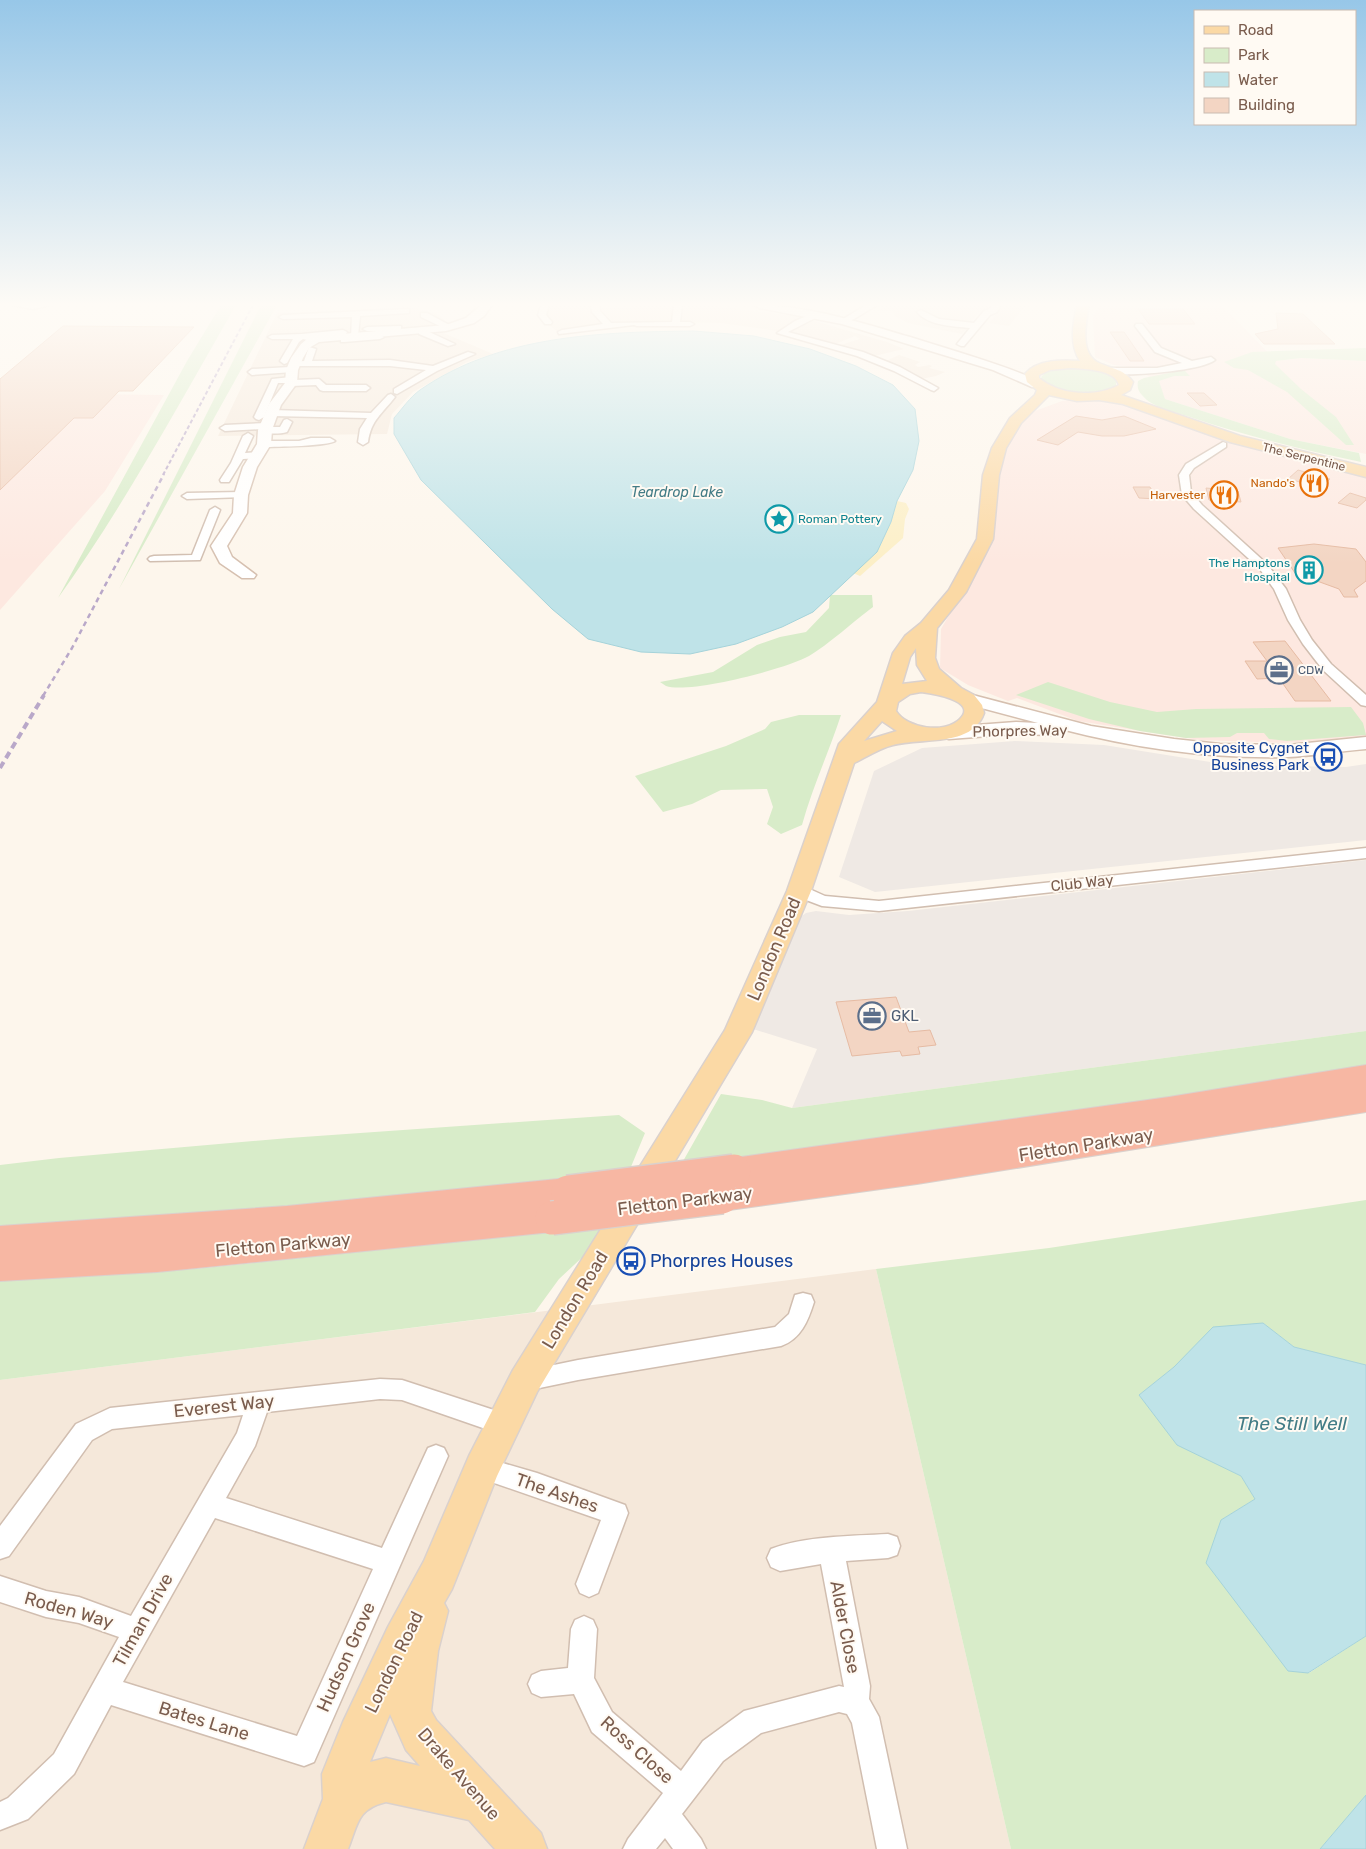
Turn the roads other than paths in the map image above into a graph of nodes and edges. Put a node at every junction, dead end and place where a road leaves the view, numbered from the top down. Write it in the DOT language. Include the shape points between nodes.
graph roads {
  1 [pos="270,391"];
  2 [pos="284,391"];
  3 [pos="398,391"];
  4 [pos="1041,391"];
  5 [pos="1062,391"];
  6 [pos="1115,391"];
  7 [pos="1133,391"];
  8 [pos="267,396"];
  9 [pos="1082,396"];
  10 [pos="1099,396"];
  11 [pos="282,397"];
  12 [pos="1027,411"];
  13 [pos="272,413"];
  14 [pos="373,416"];
  15 [pos="287,422"];
  16 [pos="225,428"];
  17 [pos="1204,430"];
  18 [pos="263,435"];
  19 [pos="248,436"];
  20 [pos="330,441"];
  21 [pos="363,442"];
  22 [pos="1223,445"];
  23 [pos="1274,450"];
  24 [pos="239,456"];
  25 [pos="1366,467"];
  26 [pos="1366,472"];
  27 [pos="225,480"];
  28 [pos="241,495"];
  29 [pos="187,496"];
  30 [pos="215,510"];
  31 [pos="203,538"];
  32 [pos="222,539"];
  33 [pos="154,559"];
  34 [pos="248,575"];
  35 [pos="928,627"];
  36 [pos="959,695"];
  37 [pos="1366,702"];
  38 [pos="886,703"];
  39 [pos="1090,731"];
  40 [pos="942,733"];
  41 [pos="1364,745"];
  42 [pos="844,760"];
  43 [pos="1366,853"];
  44 [pos="799,891"];
  45 [pos="1366,1077"];
  46 [pos="1366,1100"];
  47 [pos="728,1184"];
  48 [pos="279,1233"];
  49 [pos="0,1241"];
  50 [pos="0,1266"];
  51 [pos="804,1302"];
  52 [pos="525,1381"];
  53 [pos="259,1402"];
  54 [pos="503,1424"];
  55 [pos="436,1456"];
  56 [pos="482,1468"];
  57 [pos="209,1504"];
  58 [pos="888,1546"];
  59 [pos="0,1547"];
  60 [pos="830,1550"];
  61 [pos="780,1558"];
  62 [pos="388,1562"];
  63 [pos="438,1575"];
  64 [pos="590,1584"];
  65 [pos="0,1589"];
  66 [pos="584,1629"];
  67 [pos="137,1631"];
  68 [pos="581,1680"];
  69 [pos="541,1684"];
  70 [pos="105,1690"];
  71 [pos="856,1703"];
  72 [pos="304,1752"];
  73 [pos="683,1791"];
  74 [pos="345,1799"];
  75 [pos="481,1800"];
  76 [pos="665,1815"];
  77 [pos="0,1816"];
  78 [pos="326,1849"];
  79 [pos="525,1849"];
  80 [pos="638,1849"];
  81 [pos="691,1849"];
  82 [pos="892,1849"];
  1 -- 8 [label="street"];
  2 -- 11 [label="street"];
  3 -- 14 [label="street"];
  4 -- 12 [label="main road, London Road" via="1042,396"];
  5 -- 9 [label="main road"];
  6 -- 10 [label="main road"];
  7 -- 25 [label="main road, The Serpentine" via="1147,404 1194,422"];
  8 -- 11 [label="street"];
  8 -- 18 [label="street"];
  9 -- 10 [label="main road"];
  9 -- 12 [label="main road, London Road"];
  10 -- 17 [label="main road, The Serpentine" via="1126,400"];
  11 -- 13 [label="street"];
  12 -- 35 [label="main road, London Road" via="1015,422 999,448 992,475 985,539 960,587"];
  13 -- 14 [label="street"];
  13 -- 18 [label="street"];
  14 -- 21 [label="street" via="365,429"];
  15 -- 18 [label="street" via="284,430"];
  16 -- 18 [label="street"];
  17 -- 22 [label="main road" via="1220,438"];
  17 -- 23 [label="main road, The Serpentine"];
  18 -- 20 [label="street" via="299,444"];
  18 -- 24 [label="street"];
  18 -- 28 [label="street"];
  19 -- 24 [label="street"];
  22 -- 23 [label="main road"];
  22 -- 37 [label="street" via="1190,466 1184,475 1186,493 1198,508 1264,566 1307,641 1327,667"];
  23 -- 26 [label="main road, The Serpentine"];
  24 -- 27 [label="street"];
  28 -- 29 [label="street"];
  28 -- 32 [label="street" via="240,513"];
  30 -- 31 [label="street"];
  31 -- 32 [label="street"];
  31 -- 33 [label="street" via="196,558"];
  32 -- 34 [label="street" via="219,546 225,560"];
  35 -- 36 [label="main road" via="925,662 929,671"];
  35 -- 38 [label="main road, London Road" via="912,640 900,657"];
  36 -- 38 [label="main road" via="928,686 915,686 893,693"];
  36 -- 39 [label="street, Phorpres Way"];
  36 -- 40 [label="main road" via="972,704 974,718 960,729"];
  38 -- 40 [label="main road" via="891,718 906,728"];
  38 -- 42 [label="main road, London Road" via="850,744"];
  39 -- 40 [label="street, Phorpres Way" via="1016,728"];
  39 -- 41 [label="street, Phorpres Way" via="1220,750 1288,751"];
  40 -- 42 [label="main road" via="890,739"];
  42 -- 44 [label="main road, London Road"];
  43 -- 44 [label="street, Club Way" via="879,906 822,901"];
  44 -- 52 [label="main road, London Road" via="738,1032"];
  45 -- 47 [label="highway, Fletton Parkway"];
  46 -- 47 [label="highway, Fletton Parkway" via="917,1170"];
  47 -- 48 [label="highway, Fletton Parkway, bridge" via="560,1205"];
  48 -- 49 [label="highway, Fletton Parkway" via="181,1229"];
  48 -- 50 [label="highway, Fletton Parkway" via="157,1256"];
  51 -- 52 [label="street" via="798,1319 781,1336"];
  52 -- 54 [label="main road, London Road"];
  53 -- 54 [label="street, Everest Way" via="402,1390"];
  53 -- 57 [label="street, Tilman Drive" via="247,1438"];
  53 -- 59 [label="street, Everest Way" via="110,1419 84,1432"];
  54 -- 56 [label="main road, London Road"];
  55 -- 62 [label="street, Hudson Grove"];
  56 -- 63 [label="main road, London Road"];
  56 -- 64 [label="street, The Ashes" via="616,1513"];
  57 -- 62 [label="street"];
  57 -- 67 [label="street, Tilman Drive"];
  58 -- 60 [label="street"];
  60 -- 61 [label="street"];
  60 -- 71 [label="street, Alder Close" via="857,1686"];
  62 -- 72 [label="street, Hudson Grove"];
  63 -- 74 [label="main road, London Road" via="402,1641 358,1737 344,1774"];
  63 -- 75 [label="main road, Drake Avenue" via="418,1651 410,1713 421,1735"];
  65 -- 67 [label="street, Roden Way" via="46,1604 79,1610"];
  66 -- 68 [label="street, Ross Close"];
  67 -- 70 [label="street, Tilman Drive"];
  68 -- 69 [label="street"];
  68 -- 73 [label="street, Ross Close" via="602,1722"];
  70 -- 72 [label="street, Bates Lane"];
  70 -- 77 [label="street, Tilman Drive" via="64,1764 18,1809"];
  71 -- 73 [label="street" via="839,1700 754,1721 713,1751"];
  71 -- 82 [label="street" via="864,1717"];
  73 -- 76 [label="street"];
  74 -- 75 [label="main road" via="366,1785 386,1780"];
  74 -- 78 [label="main road, London Road"];
  75 -- 79 [label="main road, Drake Avenue"];
  76 -- 80 [label="street"];
  76 -- 81 [label="street"];
}
